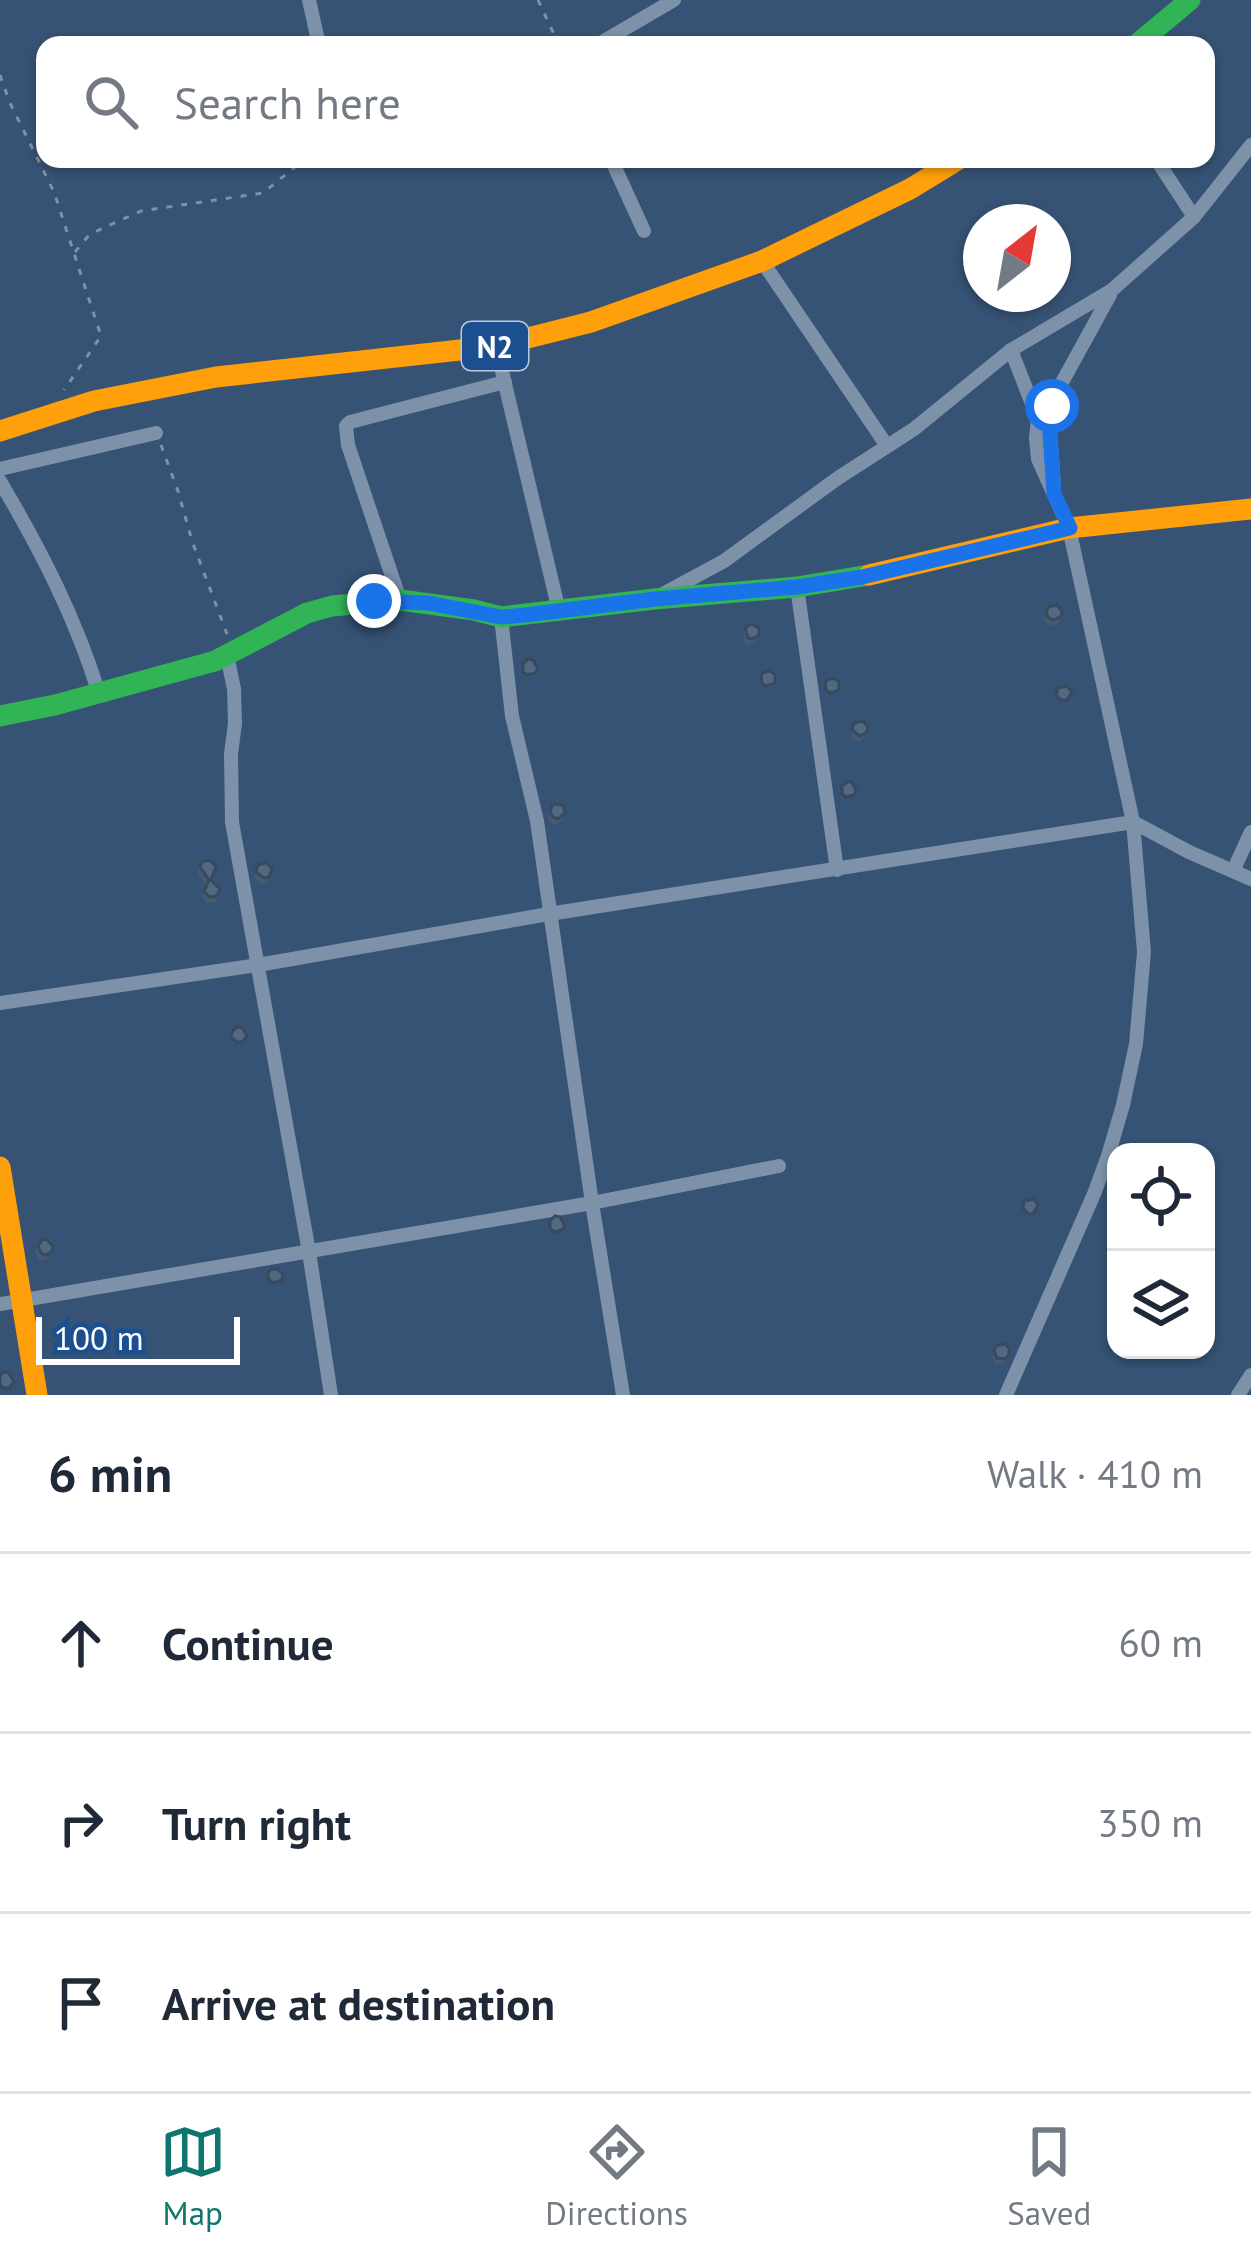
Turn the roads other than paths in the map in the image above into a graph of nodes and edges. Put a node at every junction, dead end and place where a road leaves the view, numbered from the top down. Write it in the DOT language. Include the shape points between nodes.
graph roads {
  1 [pos="309,0"];
  2 [pos="674,0"];
  3 [pos="1190,0"];
  4 [pos="317,36"];
  5 [pos="612,36"];
  6 [pos="1147,36"];
  7 [pos="1251,145"];
  8 [pos="615,168"];
  9 [pos="944,168"];
  10 [pos="1162,168"];
  11 [pos="1194,217"];
  12 [pos="644,231"];
  13 [pos="761,261"];
  14 [pos="1112,290"];
  15 [pos="496,346"];
  16 [pos="1011,350"];
  17 [pos="505,382"];
  18 [pos="1044,418"];
  19 [pos="0,431"];
  20 [pos="156,433"];
  21 [pos="887,446"];
  22 [pos="0,469"];
  23 [pos="0,481"];
  24 [pos="1251,509"];
  25 [pos="1070,528"];
  26 [pos="797,587"];
  27 [pos="655,599"];
  28 [pos="400,600"];
  29 [pos="560,611"];
  30 [pos="501,617"];
  31 [pos="231,654"];
  32 [pos="99,694"];
  33 [pos="0,716"];
  34 [pos="1133,822"];
  35 [pos="1251,832"];
  36 [pos="837,870"];
  37 [pos="1233,871"];
  38 [pos="1251,879"];
  39 [pos="549,914"];
  40 [pos="258,965"];
  41 [pos="0,1003"];
  42 [pos="779,1166"];
  43 [pos="0,1167"];
  44 [pos="592,1203"];
  45 [pos="309,1252"];
  46 [pos="11,1302"];
  47 [pos="1251,1375"];
  48 [pos="1010,1393"];
  49 [pos="37,1395"];
  50 [pos="331,1395"];
  51 [pos="622,1395"];
  52 [pos="1238,1395"];
  1 -- 4 [label="street"];
  2 -- 5 [label="street"];
  3 -- 6 [label="main road"];
  7 -- 11 [label="street"];
  8 -- 12 [label="street"];
  9 -- 13 [label="main road, N2"];
  10 -- 11 [label="street"];
  11 -- 14 [label="street"];
  13 -- 15 [label="main road, N2" via="591,322"];
  13 -- 21 [label="street"];
  14 -- 16 [label="street"];
  14 -- 18 [label="street"];
  15 -- 17 [label="street"];
  15 -- 19 [label="main road, N2" via="216,376 94,400"];
  16 -- 18 [label="street"];
  16 -- 21 [label="street"];
  17 -- 28 [label="street" via="346,426"];
  17 -- 29 [label="street"];
  18 -- 25 [label="street" via="1054,494"];
  20 -- 22 [label="street"];
  21 -- 27 [label="street" via="724,561"];
  23 -- 32 [label="street" via="86,650"];
  24 -- 25 [label="main road"];
  25 -- 26 [label="main road"];
  25 -- 34 [label="street"];
  26 -- 27 [label="main road"];
  26 -- 36 [label="street"];
  27 -- 29 [label="main road"];
  28 -- 30 [label="main road"];
  28 -- 31 [label="main road" via="307,613"];
  29 -- 30 [label="main road"];
  30 -- 39 [label="street"];
  31 -- 32 [label="main road"];
  31 -- 40 [label="street" via="232,822"];
  32 -- 33 [label="main road"];
  34 -- 36 [label="street"];
  34 -- 37 [label="street"];
  34 -- 48 [label="street" via="1144,952 1123,1105"];
  35 -- 37 [label="street"];
  36 -- 39 [label="street"];
  37 -- 38 [label="street"];
  39 -- 40 [label="street"];
  39 -- 44 [label="street"];
  40 -- 41 [label="street"];
  40 -- 45 [label="street"];
  42 -- 44 [label="street"];
  43 -- 46 [label="main road"];
  44 -- 45 [label="street"];
  44 -- 51 [label="street"];
  45 -- 46 [label="street"];
  45 -- 50 [label="street"];
  46 -- 49 [label="main road"];
  47 -- 52 [label="street"];
}
